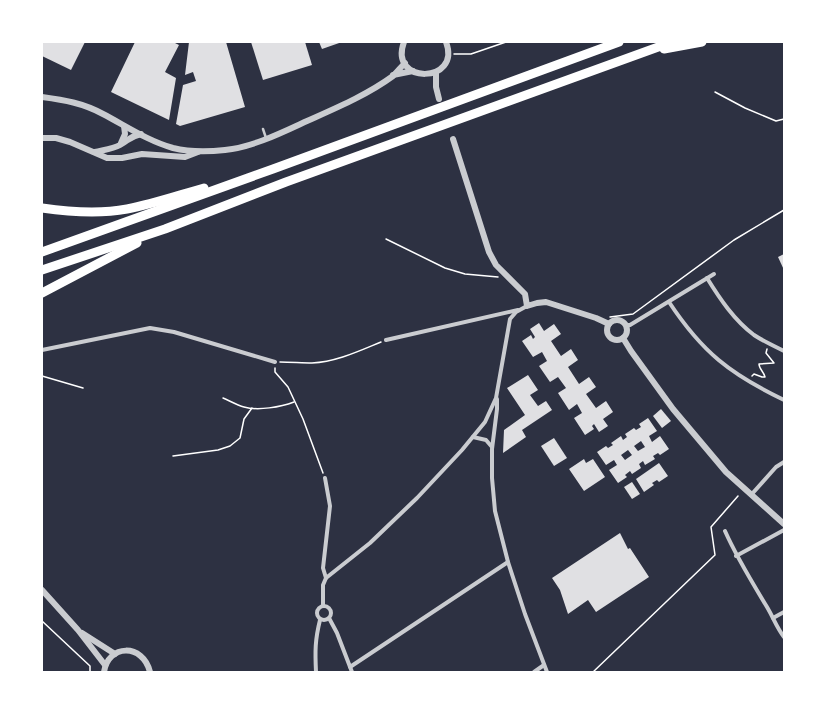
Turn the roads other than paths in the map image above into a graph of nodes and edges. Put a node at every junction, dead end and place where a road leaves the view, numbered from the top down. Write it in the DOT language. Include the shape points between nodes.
graph roads {
  1 [pos="404,42"];
  2 [pos="446,42"];
  3 [pos="619,42"];
  4 [pos="672,42"];
  5 [pos="702,42"];
  6 [pos="626,58"];
  7 [pos="405,62"];
  8 [pos="413,71"];
  9 [pos="436,72"];
  10 [pos="394,75"];
  11 [pos="425,75"];
  12 [pos="436,87"];
  13 [pos="42,97"];
  14 [pos="439,99"];
  15 [pos="124,126"];
  16 [pos="263,129"];
  17 [pos="141,134"];
  18 [pos="42,138"];
  19 [pos="266,138"];
  20 [pos="453,139"];
  21 [pos="120,145"];
  22 [pos="202,151"];
  23 [pos="95,152"];
  24 [pos="273,170"];
  25 [pos="42,208"];
  26 [pos="165,229"];
  27 [pos="42,252"];
  28 [pos="42,270"];
  29 [pos="714,274"];
  30 [pos="707,278"];
  31 [pos="42,293"];
  32 [pos="669,302"];
  33 [pos="524,307"];
  34 [pos="609,324"];
  35 [pos="626,325"];
  36 [pos="623,338"];
  37 [pos="386,340"];
  38 [pos="42,350"];
  39 [pos="784,351"];
  40 [pos="275,362"];
  41 [pos="496,398"];
  42 [pos="784,400"];
  43 [pos="473,437"];
  44 [pos="492,447"];
  45 [pos="784,462"];
  46 [pos="325,478"];
  47 [pos="751,494"];
  48 [pos="784,524"];
  49 [pos="784,530"];
  50 [pos="724,531"];
  51 [pos="736,556"];
  52 [pos="508,562"];
  53 [pos="326,578"];
  54 [pos="42,590"];
  55 [pos="322,606"];
  56 [pos="784,612"];
  57 [pos="330,618"];
  58 [pos="773,618"];
  59 [pos="320,620"];
  60 [pos="78,630"];
  61 [pos="784,637"];
  62 [pos="115,654"];
  63 [pos="544,665"];
  64 [pos="350,667"];
  65 [pos="105,669"];
  66 [pos="150,672"];
  67 [pos="316,672"];
  68 [pos="352,672"];
  69 [pos="534,672"];
  70 [pos="547,672"];
  1 -- 7 [label="street" via="402,53"];
  2 -- 9 [label="street" via="448,54 442,67"];
  3 -- 24 [label="highway"];
  4 -- 6 [label="highway"];
  5 -- 6 [label="highway"];
  6 -- 26 [label="highway"];
  7 -- 8 [label="street"];
  7 -- 10 [label="street"];
  8 -- 10 [label="street"];
  8 -- 11 [label="street"];
  9 -- 11 [label="street"];
  9 -- 12 [label="street"];
  10 -- 19 [label="street" via="365,94"];
  11 -- 12 [label="street"];
  12 -- 14 [label="street"];
  13 -- 15 [label="street" via="80,104"];
  15 -- 17 [label="street"];
  15 -- 21 [label="street" via="125,134"];
  16 -- 19 [label="lane"];
  17 -- 21 [label="street" via="130,137"];
  17 -- 22 [label="street" via="163,145"];
  18 -- 23 [label="street" via="56,138"];
  19 -- 22 [label="street" via="226,150"];
  20 -- 33 [label="street" via="489,252 496,265 525,294"];
  21 -- 23 [label="street"];
  22 -- 23 [label="street" via="185,157 142,154 122,158 107,158"];
  24 -- 25 [label="highway" via="127,209 95,212"];
  24 -- 27 [label="highway"];
  26 -- 28 [label="highway"];
  26 -- 31 [label="highway"];
  29 -- 30 [label="street"];
  30 -- 32 [label="street"];
  30 -- 39 [label="street" via="739,322 755,335"];
  32 -- 35 [label="street"];
  32 -- 42 [label="street" via="706,350 741,378"];
  33 -- 34 [label="street" via="546,302"];
  33 -- 37 [label="street"];
  33 -- 41 [label="street" via="513,315 509,323"];
  34 -- 35 [label="street" via="616,320"];
  34 -- 36 [label="street" via="609,336 615,339"];
  35 -- 36 [label="street"];
  36 -- 47 [label="street" via="673,409 726,472"];
  38 -- 40 [label="street" via="150,328 174,332"];
  41 -- 43 [label="street" via="485,422"];
  41 -- 44 [label="street"];
  43 -- 44 [label="street" via="486,440"];
  43 -- 53 [label="street" via="388,527"];
  44 -- 52 [label="street" via="495,511"];
  45 -- 47 [label="street"];
  46 -- 53 [label="street" via="330,506 324,568"];
  47 -- 48 [label="street"];
  49 -- 51 [label="street"];
  50 -- 51 [label="street"];
  51 -- 58 [label="street"];
  52 -- 63 [label="street"];
  52 -- 64 [label="street"];
  53 -- 55 [label="street"];
  54 -- 60 [label="street"];
  55 -- 57 [label="street" via="327,606 331,610"];
  55 -- 59 [label="street" via="317,613"];
  56 -- 58 [label="street"];
  57 -- 59 [label="street"];
  57 -- 64 [label="street"];
  58 -- 61 [label="street"];
  59 -- 67 [label="street" via="315,637"];
  60 -- 62 [label="street"];
  60 -- 65 [label="street"];
  62 -- 65 [label="street"];
  62 -- 66 [label="street" via="129,651 137,653 146,661"];
  63 -- 69 [label="street"];
  63 -- 70 [label="street"];
  64 -- 68 [label="street"];
}
